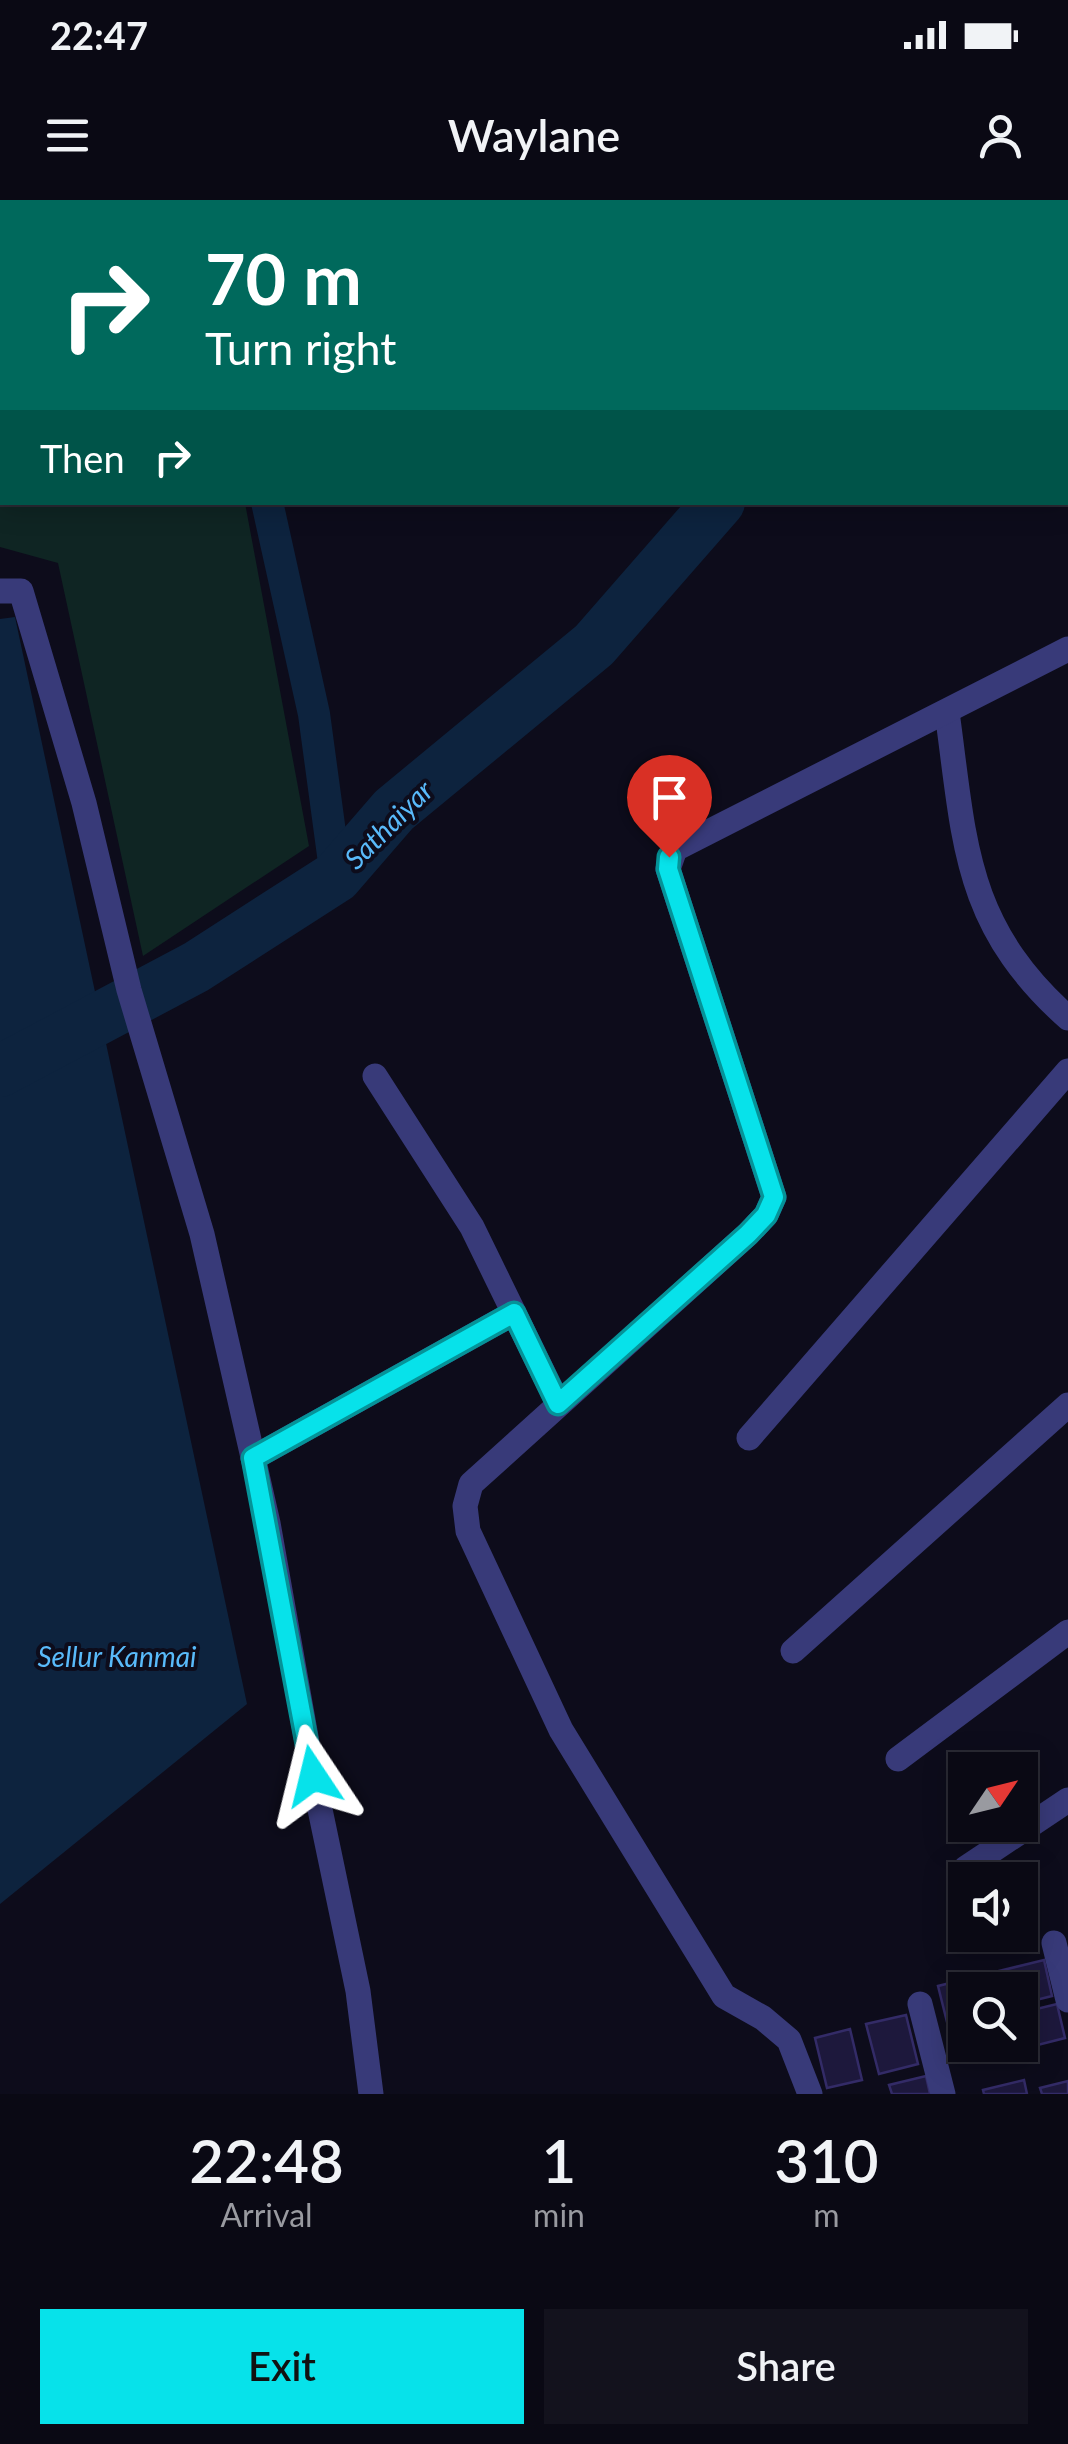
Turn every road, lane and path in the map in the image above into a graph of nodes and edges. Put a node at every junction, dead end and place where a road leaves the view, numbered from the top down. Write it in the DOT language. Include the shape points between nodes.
graph roads {
  1 [pos="0,591"];
  2 [pos="1068,649"];
  3 [pos="947,712"];
  4 [pos="1068,1018"];
  5 [pos="1068,1071"];
  6 [pos="375,1076"];
  7 [pos="514,1313"];
  8 [pos="558,1404"];
  9 [pos="1068,1406"];
  10 [pos="749,1438"];
  11 [pos="253,1458"];
  12 [pos="1068,1632"];
  13 [pos="793,1650"];
  14 [pos="898,1759"];
  15 [pos="1068,1800"];
  16 [pos="975,1862"];
  17 [pos="1054,1944"];
  18 [pos="1068,2000"];
  19 [pos="920,2004"];
  20 [pos="371,2094"];
  21 [pos="810,2094"];
  22 [pos="943,2094"];
  1 -- 11 [label="street" via="20,591 84,803 128,990 202,1234"];
  2 -- 3 [label="street"];
  3 -- 4 [label="street" via="975,886 1010,959"];
  3 -- 8 [label="street" via="675,848 669,857 774,1197 748,1234"];
  5 -- 10 [label="street"];
  6 -- 7 [label="street" via="472,1227"];
  7 -- 8 [label="street"];
  7 -- 11 [label="street"];
  8 -- 21 [label="street" via="471,1484 468,1531 561,1730 670,1911 724,1996 789,2040"];
  9 -- 13 [label="street"];
  11 -- 20 [label="street" via="358,1991"];
  12 -- 14 [label="street"];
  15 -- 16 [label="street"];
  17 -- 18 [label="street"];
  19 -- 22 [label="street"];
}
